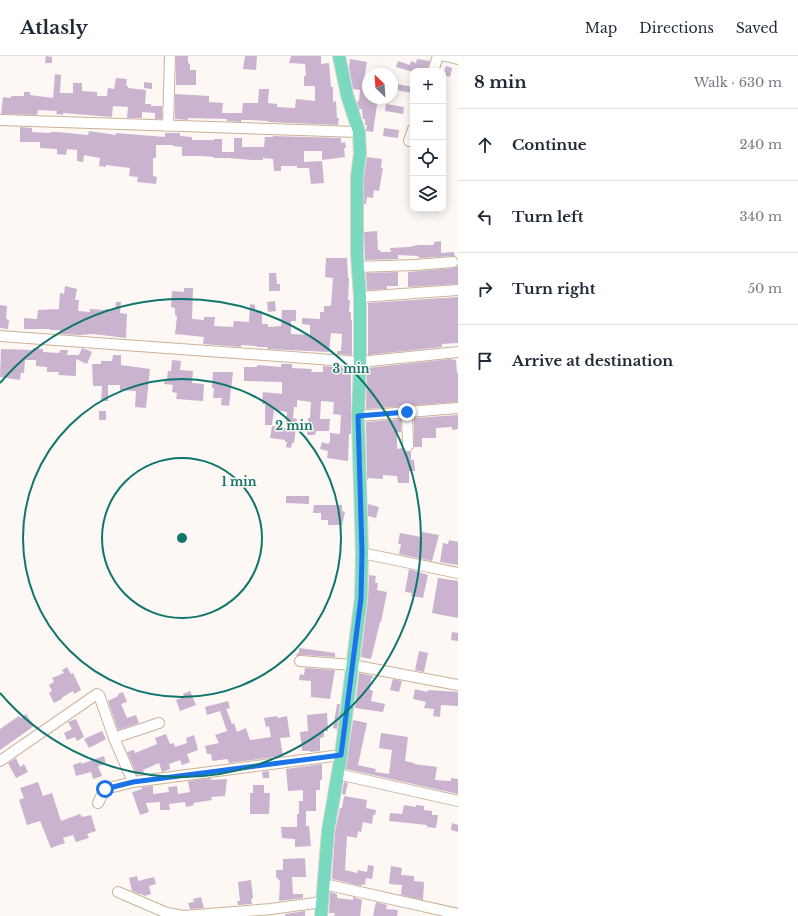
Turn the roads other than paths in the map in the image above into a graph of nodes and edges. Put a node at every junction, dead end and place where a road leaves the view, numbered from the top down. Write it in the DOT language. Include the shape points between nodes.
graph roads {
  1 [pos="170,56"];
  2 [pos="339,56"];
  3 [pos="438,56"];
  4 [pos="445,56"];
  5 [pos="458,60"];
  6 [pos="434,68"];
  7 [pos="1,120"];
  8 [pos="168,126"];
  9 [pos="359,132"];
  10 [pos="410,138"];
  11 [pos="409,141"];
  12 [pos="452,262"];
  13 [pos="358,267"];
  14 [pos="458,290"];
  15 [pos="360,297"];
  16 [pos="0,336"];
  17 [pos="458,352"];
  18 [pos="360,362"];
  19 [pos="458,408"];
  20 [pos="407,412"];
  21 [pos="358,416"];
  22 [pos="408,446"];
  23 [pos="362,553"];
  24 [pos="458,574"];
  25 [pos="300,661"];
  26 [pos="352,665"];
  27 [pos="458,685"];
  28 [pos="159,724"];
  29 [pos="114,738"];
  30 [pos="341,755"];
  31 [pos="0,761"];
  32 [pos="338,774"];
  33 [pos="133,782"];
  34 [pos="458,801"];
  35 [pos="98,803"];
  36 [pos="324,884"];
  37 [pos="118,892"];
  38 [pos="322,902"];
  39 [pos="458,914"];
  40 [pos="183,916"];
  41 [pos="321,916"];
  1 -- 8 [label="street"];
  2 -- 9 [label="main road" via="347,95"];
  3 -- 6 [label="street"];
  4 -- 5 [label="street"];
  7 -- 8 [label="street"];
  8 -- 9 [label="street"];
  9 -- 13 [label="main road" via="360,154 356,185"];
  10 -- 11 [label="street"];
  12 -- 13 [label="street"];
  13 -- 15 [label="main road"];
  14 -- 15 [label="street"];
  15 -- 18 [label="main road"];
  16 -- 18 [label="street"];
  17 -- 18 [label="street"];
  18 -- 21 [label="main road"];
  19 -- 20 [label="street"];
  20 -- 21 [label="street"];
  20 -- 22 [label="street"];
  21 -- 23 [label="main road"];
  23 -- 24 [label="street"];
  23 -- 26 [label="main road" via="361,598"];
  25 -- 26 [label="street"];
  26 -- 27 [label="street"];
  26 -- 30 [label="main road"];
  28 -- 29 [label="street"];
  29 -- 31 [label="street" via="97,694"];
  29 -- 33 [label="street"];
  30 -- 32 [label="main road"];
  30 -- 33 [label="street"];
  32 -- 34 [label="street"];
  32 -- 36 [label="main road" via="328,831"];
  33 -- 35 [label="street" via="105,789"];
  36 -- 38 [label="main road"];
  36 -- 39 [label="street"];
  37 -- 40 [label="street" via="167,913"];
  38 -- 40 [label="street"];
  38 -- 41 [label="main road"];
}
